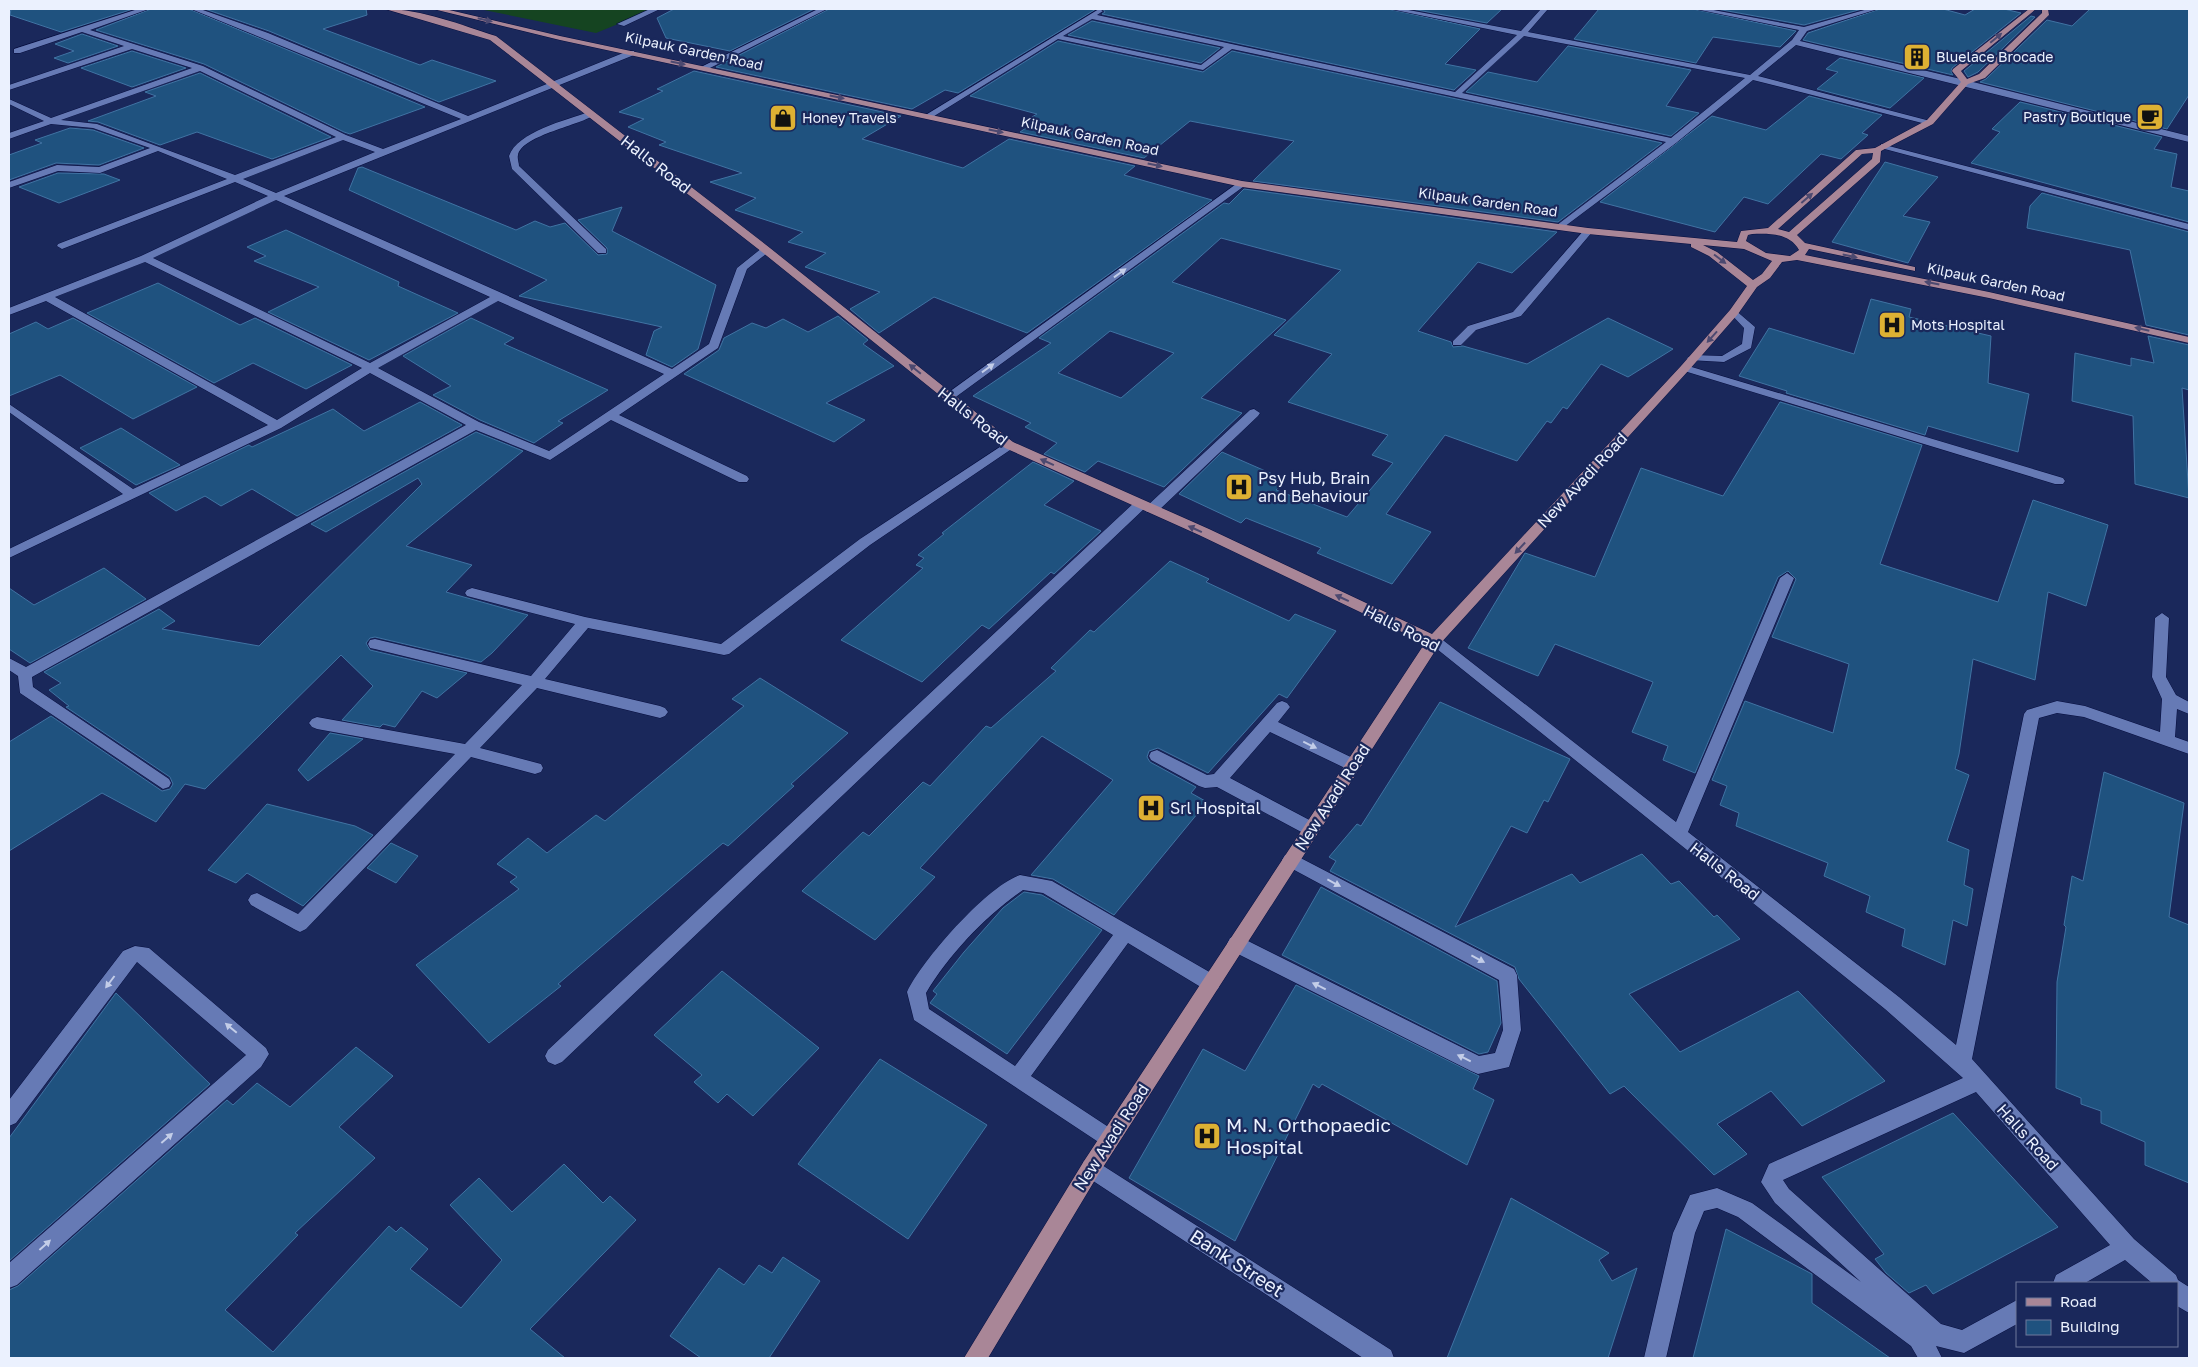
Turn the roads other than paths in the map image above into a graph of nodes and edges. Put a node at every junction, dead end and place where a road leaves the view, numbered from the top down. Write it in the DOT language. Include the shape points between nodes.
graph roads {
  1 [pos="145,9"];
  2 [pos="194,9"];
  3 [pos="388,9"];
  4 [pos="437,9"];
  5 [pos="656,9"];
  6 [pos="823,9"];
  7 [pos="1103,9"];
  8 [pos="1393,9"];
  9 [pos="1545,9"];
  10 [pos="1698,9"];
  11 [pos="1875,9"];
  12 [pos="2033,9"];
  13 [pos="2045,9"];
  14 [pos="1090,16"];
  15 [pos="621,24"];
  16 [pos="1804,29"];
  17 [pos="83,30"];
  18 [pos="526,30"];
  19 [pos="1524,32"];
  20 [pos="1057,37"];
  21 [pos="493,38"];
  22 [pos="1795,42"];
  23 [pos="1232,45"];
  24 [pos="132,46"];
  25 [pos="17,51"];
  26 [pos="631,53"];
  27 [pos="200,68"];
  28 [pos="703,68"];
  29 [pos="1750,77"];
  30 [pos="1965,82"];
  31 [pos="556,86"];
  32 [pos="9,88"];
  33 [pos="1457,94"];
  34 [pos="9,101"];
  35 [pos="592,114"];
  36 [pos="928,116"];
  37 [pos="468,119"];
  38 [pos="53,122"];
  39 [pos="1930,122"];
  40 [pos="9,136"];
  41 [pos="343,137"];
  42 [pos="2189,139"];
  43 [pos="1673,141"];
  44 [pos="158,148"];
  45 [pos="1881,148"];
  46 [pos="383,152"];
  47 [pos="236,177"];
  48 [pos="1242,184"];
  49 [pos="9,185"];
  50 [pos="274,197"];
  51 [pos="1560,227"];
  52 [pos="2189,228"];
  53 [pos="1770,230"];
  54 [pos="1588,231"];
  55 [pos="1790,236"];
  56 [pos="1683,240"];
  57 [pos="1802,245"];
  58 [pos="62,246"];
  59 [pos="1747,248"];
  60 [pos="602,250"];
  61 [pos="766,250"];
  62 [pos="1796,257"];
  63 [pos="145,258"];
  64 [pos="1779,258"];
  65 [pos="1753,285"];
  66 [pos="47,297"];
  67 [pos="498,297"];
  68 [pos="9,312"];
  69 [pos="1734,312"];
  70 [pos="2189,330"];
  71 [pos="2189,340"];
  72 [pos="1457,343"];
  73 [pos="1689,363"];
  74 [pos="370,368"];
  75 [pos="671,374"];
  76 [pos="949,397"];
  77 [pos="9,406"];
  78 [pos="1254,413"];
  79 [pos="610,415"];
  80 [pos="277,425"];
  81 [pos="475,425"];
  82 [pos="1009,445"];
  83 [pos="743,479"];
  84 [pos="2058,481"];
  85 [pos="133,495"];
  86 [pos="1147,507"];
  87 [pos="9,554"];
  88 [pos="1787,578"];
  89 [pos="472,592"];
  90 [pos="2162,618"];
  91 [pos="585,622"];
  92 [pos="1434,641"];
  93 [pos="375,644"];
  94 [pos="9,663"];
  95 [pos="25,674"];
  96 [pos="533,683"];
  97 [pos="2170,699"];
  98 [pos="1282,707"];
  99 [pos="2189,708"];
  100 [pos="660,712"];
  101 [pos="317,723"];
  102 [pos="1268,724"];
  103 [pos="2167,740"];
  104 [pos="2189,748"];
  105 [pos="466,750"];
  106 [pos="1156,756"];
  107 [pos="1353,766"];
  108 [pos="535,768"];
  109 [pos="1219,780"];
  110 [pos="164,782"];
  111 [pos="1312,830"];
  112 [pos="1678,834"];
  113 [pos="1291,860"];
  114 [pos="257,900"];
  115 [pos="1125,933"];
  116 [pos="1236,944"];
  117 [pos="1211,983"];
  118 [pos="555,1056"];
  119 [pos="1962,1062"];
  120 [pos="1018,1078"];
  121 [pos="1978,1081"];
  122 [pos="9,1116"];
  123 [pos="1110,1139"];
  124 [pos="1091,1168"];
  125 [pos="2126,1247"];
  126 [pos="9,1277"];
  127 [pos="2066,1282"];
  128 [pos="2167,1282"];
  129 [pos="2178,1292"];
  130 [pos="2189,1302"];
  131 [pos="2016,1312"];
  132 [pos="975,1358"];
  133 [pos="1382,1358"];
  134 [pos="1655,1358"];
  135 [pos="1931,1358"];
  1 -- 17 [label="street"];
  2 -- 37 [label="street"];
  3 -- 21 [label="main road"];
  4 -- 18 [label="main road, Kilpauk Garden Road, one-way"];
  5 -- 15 [label="street"];
  6 -- 28 [label="street"];
  7 -- 14 [label="street"];
  8 -- 19 [label="street"];
  9 -- 19 [label="street"];
  10 -- 16 [label="street"];
  11 -- 16 [label="street"];
  30 -- 12 [label="main road, one-way" via="1956,71"];
  13 -- 30 [label="main road" via="2046,13 1982,76"];
  14 -- 20 [label="street"];
  14 -- 23 [label="street"];
  16 -- 22 [label="street"];
  17 -- 24 [label="street"];
  17 -- 25 [label="street"];
  18 -- 21 [label="main road" via="525,35 514,39"];
  18 -- 26 [label="main road, Kilpauk Garden Road"];
  19 -- 29 [label="street"];
  19 -- 33 [label="street"];
  20 -- 23 [label="street" via="1203,68"];
  20 -- 36 [label="street"];
  21 -- 31 [label="main road"];
  22 -- 29 [label="street"];
  22 -- 30 [label="street"];
  23 -- 33 [label="street"];
  24 -- 27 [label="street"];
  24 -- 32 [label="street"];
  26 -- 28 [label="main road, Kilpauk Garden Road, one-way"];
  26 -- 31 [label="street"];
  27 -- 38 [label="street"];
  27 -- 41 [label="street"];
  28 -- 36 [label="main road, Kilpauk Garden Road, one-way"];
  29 -- 39 [label="street"];
  29 -- 43 [label="street"];
  30 -- 39 [label="main road"];
  30 -- 42 [label="street"];
  31 -- 35 [label="main road, Halls Road"];
  31 -- 37 [label="street"];
  33 -- 43 [label="street"];
  34 -- 38 [label="street"];
  35 -- 60 [label="street" via="534,136 519,145 513,155 515,167"];
  35 -- 61 [label="main road, Halls Road"];
  36 -- 48 [label="main road, Kilpauk Garden Road, one-way"];
  37 -- 46 [label="street"];
  38 -- 40 [label="street"];
  38 -- 44 [label="street" via="94,126"];
  39 -- 45 [label="main road"];
  41 -- 46 [label="street"];
  41 -- 47 [label="street"];
  43 -- 51 [label="street"];
  44 -- 47 [label="street"];
  44 -- 49 [label="street" via="100,170 56,168"];
  45 -- 52 [label="street"];
  53 -- 45 [label="main road, one-way" via="1859,152"];
  45 -- 55 [label="main road" via="1877,160"];
  46 -- 50 [label="street"];
  47 -- 50 [label="street"];
  47 -- 58 [label="street" via="150,214"];
  48 -- 51 [label="main road, Kilpauk Garden Road"];
  76 -- 48 [label="street, one-way"];
  50 -- 63 [label="street"];
  50 -- 67 [label="street"];
  51 -- 54 [label="main road, Kilpauk Garden Road"];
  53 -- 55 [label="main road, Kilpauk Garden Road"];
  53 -- 59 [label="main road, Kilpauk Garden Road" via="1744,233 1740,241"];
  54 -- 56 [label="main road, Kilpauk Garden Road"];
  54 -- 72 [label="street" via="1517,314 1472,328"];
  55 -- 57 [label="main road, Kilpauk Garden Road"];
  56 -- 59 [label="main road, Kilpauk Garden Road"];
  56 -- 65 [label="main road, one-way" via="1712,254"];
  57 -- 62 [label="main road" via="1802,254"];
  57 -- 70 [label="main road, Kilpauk Garden Road, one-way"];
  59 -- 64 [label="main road, Kilpauk Garden Road"];
  59 -- 65 [label="main road" via="1748,272"];
  61 -- 75 [label="street" via="742,268 714,346"];
  76 -- 61 [label="main road, Halls Road, one-way"];
  62 -- 64 [label="main road, Kilpauk Garden Road"];
  71 -- 62 [label="main road, Kilpauk Garden Road, one-way" via="1989,295"];
  63 -- 66 [label="street"];
  63 -- 74 [label="street"];
  64 -- 65 [label="main road, New Avadi Road" via="1766,276"];
  65 -- 69 [label="main road, New Avadi Road"];
  66 -- 68 [label="street"];
  66 -- 80 [label="street"];
  67 -- 74 [label="street"];
  67 -- 75 [label="street"];
  69 -- 73 [label="main road, New Avadi Road, one-way"];
  69 -- 73 [label="street" via="1750,327 1747,346 1724,359"];
  73 -- 84 [label="street"];
  73 -- 92 [label="main road, New Avadi Road, one-way"];
  74 -- 80 [label="street"];
  74 -- 81 [label="street"];
  75 -- 79 [label="street"];
  76 -- 82 [label="main road, Halls Road"];
  77 -- 85 [label="street"];
  78 -- 86 [label="street"];
  79 -- 81 [label="street" via="550,456"];
  79 -- 83 [label="street"];
  80 -- 85 [label="street"];
  81 -- 95 [label="street"];
  86 -- 82 [label="main road, Halls Road, one-way"];
  82 -- 91 [label="street" via="866,542 724,650"];
  85 -- 87 [label="street"];
  92 -- 86 [label="main road, Halls Road, one-way"];
  86 -- 118 [label="street"];
  88 -- 112 [label="street"];
  89 -- 91 [label="street"];
  90 -- 97 [label="street" via="2159,677"];
  91 -- 96 [label="street"];
  92 -- 107 [label="main road, New Avadi Road"];
  92 -- 112 [label="street, Halls Road"];
  93 -- 96 [label="street"];
  94 -- 95 [label="street"];
  95 -- 110 [label="street" via="25,689"];
  96 -- 100 [label="street"];
  96 -- 105 [label="street"];
  97 -- 99 [label="street"];
  97 -- 103 [label="street"];
  98 -- 102 [label="street"];
  101 -- 105 [label="street"];
  102 -- 107 [label="street, one-way"];
  102 -- 109 [label="street"];
  103 -- 104 [label="street"];
  103 -- 119 [label="street" via="2085,712 2057,707 2032,714"];
  105 -- 108 [label="street"];
  105 -- 114 [label="street" via="300,924"];
  106 -- 109 [label="street" via="1205,782"];
  107 -- 111 [label="main road, New Avadi Road"];
  109 -- 111 [label="street"];
  111 -- 113 [label="main road, New Avadi Road"];
  112 -- 119 [label="street, Halls Road"];
  113 -- 116 [label="main road, New Avadi Road"];
  113 -- 116 [label="street, one-way" via="1508,974 1512,1030 1502,1061 1478,1065"];
  115 -- 117 [label="street"];
  115 -- 120 [label="street"];
  115 -- 120 [label="street" via="1046,886 1020,882 1001,894 929,969 916,992 921,1014"];
  116 -- 117 [label="main road, New Avadi Road"];
  117 -- 123 [label="main road, New Avadi Road"];
  119 -- 121 [label="street, Halls Road"];
  120 -- 123 [label="street"];
  121 -- 125 [label="street, Halls Road"];
  121 -- 131 [label="street" via="1776,1171 1771,1182 1782,1196 1935,1334 1964,1342"];
  126 -- 122 [label="street, one-way" via="259,1054 143,954 134,954 129,956"];
  123 -- 124 [label="main road, New Avadi Road"];
  124 -- 132 [label="main road, New Avadi Road"];
  124 -- 133 [label="street, Bank Street"];
  125 -- 127 [label="street"];
  125 -- 128 [label="street, Halls Road"];
  129 -- 130 [label="street"];
  134 -- 135 [label="street" via="1684,1233 1697,1202 1717,1198 1744,1210 1919,1338"];
}
